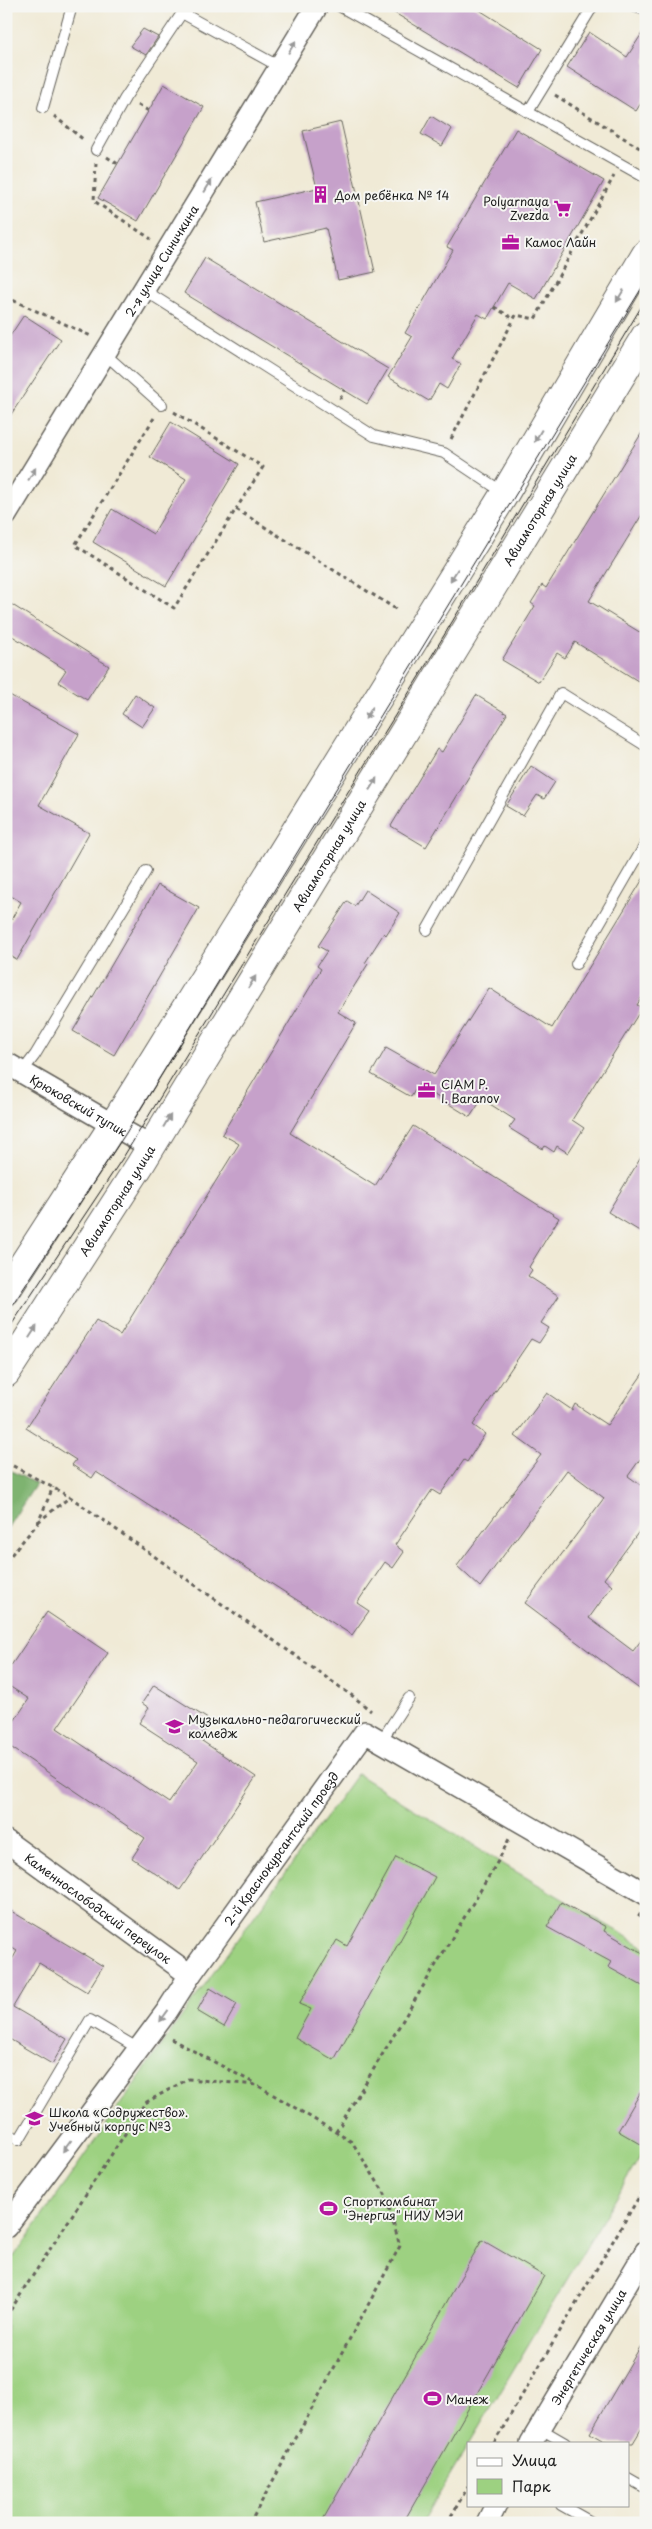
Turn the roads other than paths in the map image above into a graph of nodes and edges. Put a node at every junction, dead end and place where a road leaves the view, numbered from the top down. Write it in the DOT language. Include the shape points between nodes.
graph roads {
  1 [pos="72,6"];
  2 [pos="317,6"];
  3 [pos="339,6"];
  4 [pos="593,6"];
  5 [pos="633,6"];
  6 [pos="644,6"];
  7 [pos="280,67"];
  8 [pos="43,108"];
  9 [pos="528,112"];
  10 [pos="96,150"];
  11 [pos="646,174"];
  12 [pos="646,254"];
  13 [pos="144,290"];
  14 [pos="646,335"];
  15 [pos="101,346"];
  16 [pos="162,405"];
  17 [pos="505,493"];
  18 [pos="6,515"];
  19 [pos="646,746"];
  20 [pos="646,843"];
  21 [pos="146,871"];
  22 [pos="427,930"];
  23 [pos="576,964"];
  24 [pos="14,1067"];
  25 [pos="114,1124"];
  26 [pos="151,1147"];
  27 [pos="6,1291"];
  28 [pos="6,1373"];
  29 [pos="409,1698"];
  30 [pos="381,1741"];
  31 [pos="6,1841"];
  32 [pos="646,1894"];
  33 [pos="190,1975"];
  34 [pos="139,2049"];
  35 [pos="6,2132"];
  36 [pos="6,2227"];
  37 [pos="646,2251"];
  38 [pos="535,2435"];
  39 [pos="561,2442"];
  40 [pos="630,2479"];
  41 [pos="646,2479"];
  42 [pos="496,2506"];
  43 [pos="563,2506"];
  44 [pos="487,2523"];
  45 [pos="593,2523"];
  1 -- 8 [label="lane"];
  7 -- 2 [label="street, 2-я улица Синичкина, one-way"];
  3 -- 9 [label="lane"];
  4 -- 9 [label="lane"];
  5 -- 6 [label="lane" via="642,9"];
  7 -- 10 [label="lane" via="182,12 125,98"];
  13 -- 7 [label="street, 2-я улица Синичкина, one-way"];
  9 -- 11 [label="lane" via="644,177"];
  12 -- 17 [label="main road, one-way"];
  13 -- 15 [label="street, 2-я улица Синичкина"];
  13 -- 17 [label="lane" via="374,436 444,453"];
  26 -- 14 [label="main road, Авиамоторная улица, one-way"];
  15 -- 16 [label="lane"];
  18 -- 15 [label="street, 2-я улица Синичкина, one-way"];
  17 -- 25 [label="main road, one-way"];
  19 -- 22 [label="lane" via="561,693"];
  20 -- 23 [label="lane"];
  21 -- 24 [label="lane" via="35,1055"];
  24 -- 25 [label="street, Крюковский тупик"];
  25 -- 26 [label="street, Крюковский тупик"];
  25 -- 27 [label="main road"];
  28 -- 26 [label="main road, Авиамоторная улица, one-way"];
  29 -- 30 [label="lane"];
  30 -- 32 [label="street, 2-й Краснокурсантский проезд"];
  30 -- 33 [label="street, 2-й Краснокурсантский проезд" via="365,1732"];
  31 -- 33 [label="street, Каменнослободский переулок"];
  33 -- 34 [label="street, 2-й Краснокурсантский проезд, one-way"];
  34 -- 35 [label="lane" via="90,2020 20,2140"];
  34 -- 36 [label="street, 2-й Краснокурсантский проезд, one-way"];
  37 -- 38 [label="street, Энергетическая улица"];
  38 -- 39 [label="lane"];
  40 -- 41 [label="lane" via="642,2486"];
  42 -- 44 [label="street"];
  43 -- 45 [label="lane"];
}
